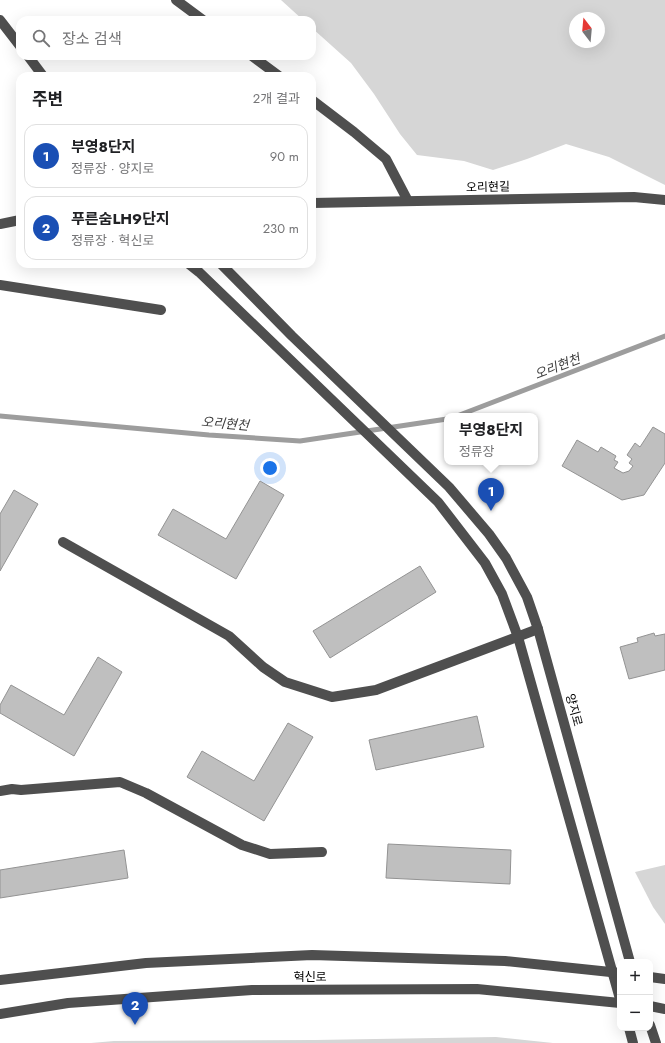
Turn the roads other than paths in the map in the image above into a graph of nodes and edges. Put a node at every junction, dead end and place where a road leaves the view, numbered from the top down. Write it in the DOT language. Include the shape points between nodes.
graph roads {
  1 [pos="176,0"];
  2 [pos="198,16"];
  3 [pos="0,20"];
  4 [pos="16,41"];
  5 [pos="31,60"];
  6 [pos="257,60"];
  7 [pos="40,72"];
  8 [pos="274,72"];
  9 [pos="316,103"];
  10 [pos="665,200"];
  11 [pos="408,201"];
  12 [pos="316,203"];
  13 [pos="16,221"];
  14 [pos="1,224"];
  15 [pos="194,268"];
  16 [pos="225,268"];
  17 [pos="230,268"];
  18 [pos="238,282"];
  19 [pos="0,285"];
  20 [pos="161,310"];
  21 [pos="63,542"];
  22 [pos="538,629"];
  23 [pos="518,637"];
  24 [pos="0,791"];
  25 [pos="322,852"];
  26 [pos="629,959"];
  27 [pos="616,973"];
  28 [pos="653,977"];
  29 [pos="665,979"];
  30 [pos="0,980"];
  31 [pos="619,995"];
  32 [pos="617,1003"];
  33 [pos="653,1007"];
  34 [pos="665,1009"];
  35 [pos="0,1014"];
  36 [pos="630,1031"];
  37 [pos="652,1031"];
  38 [pos="633,1043"];
  39 [pos="656,1043"];
  1 -- 2 [label="street"];
  3 -- 4 [label="street"];
  5 -- 7 [label="street"];
  6 -- 8 [label="street"];
  9 -- 11 [label="street" via="386,159"];
  10 -- 11 [label="street, 오리현길" via="634,197"];
  11 -- 12 [label="street, 오리현길"];
  13 -- 14 [label="street"];
  15 -- 23 [label="street" via="438,502 485,563 502,594"];
  16 -- 18 [label="street"];
  17 -- 18 [label="street"];
  18 -- 22 [label="street, 양지로" via="449,487 506,558 527,597"];
  19 -- 20 [label="street"];
  21 -- 23 [label="street" via="229,636 263,667 285,682 332,697 376,690"];
  22 -- 23 [label="street"];
  22 -- 26 [label="street, 양지로"];
  23 -- 27 [label="street"];
  24 -- 25 [label="street" via="120,782 146,793 242,846 270,854"];
  27 -- 30 [label="street, 혁신로" via="505,961 312,956 146,963"];
  27 -- 31 [label="street"];
  28 -- 29 [label="street"];
  32 -- 35 [label="street, 혁신로" via="476,989 252,990 68,1003"];
  33 -- 34 [label="street"];
  36 -- 38 [label="street"];
  37 -- 39 [label="street"];
}
